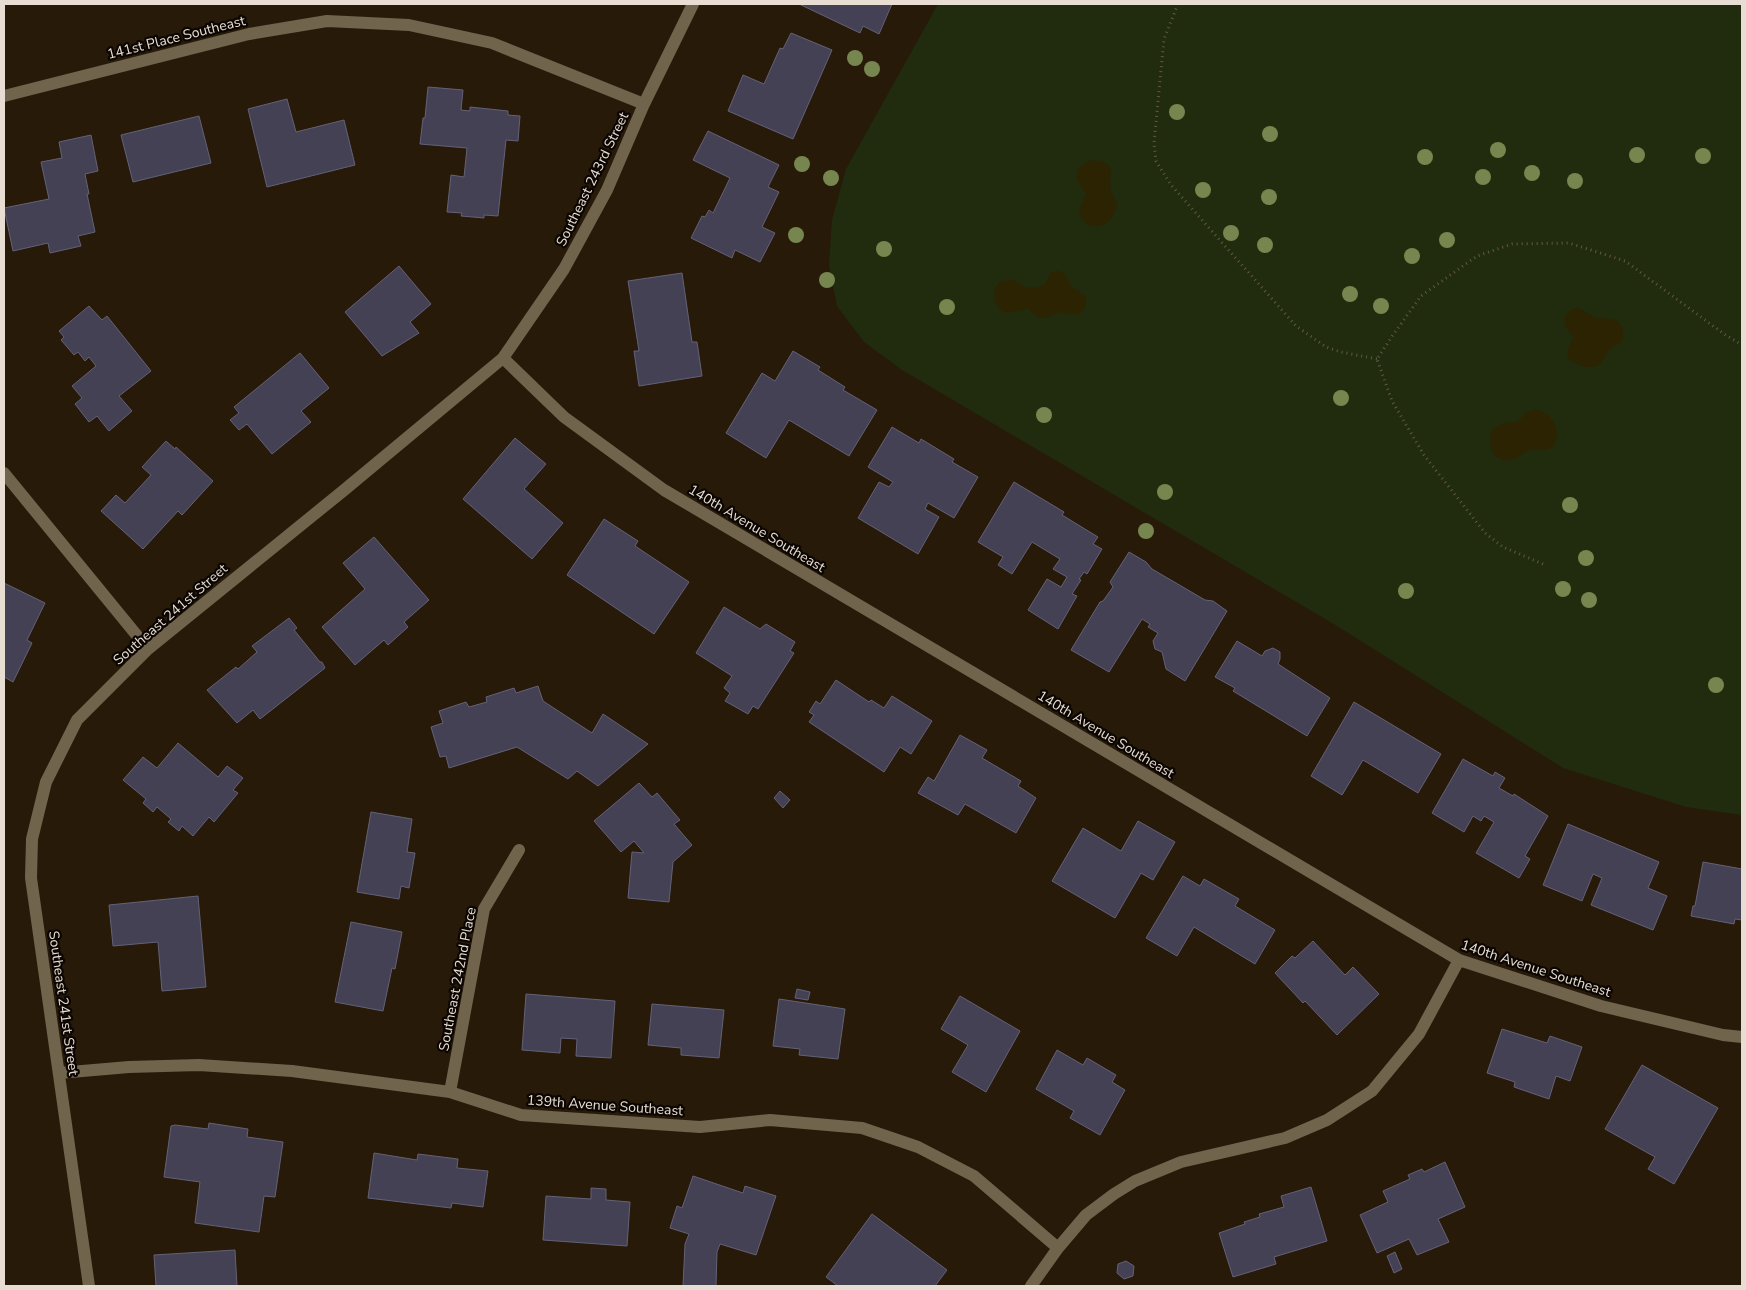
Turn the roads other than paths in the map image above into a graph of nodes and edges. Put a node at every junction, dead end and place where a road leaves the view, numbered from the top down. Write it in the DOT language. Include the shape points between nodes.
graph roads {
  1 [pos="693,4"];
  2 [pos="4,96"];
  3 [pos="644,104"];
  4 [pos="503,358"];
  5 [pos="4,473"];
  6 [pos="148,649"];
  7 [pos="519,850"];
  8 [pos="1459,960"];
  9 [pos="1742,1037"];
  10 [pos="59,1073"];
  11 [pos="450,1092"];
  12 [pos="1058,1248"];
  13 [pos="88,1286"];
  14 [pos="1031,1286"];
  1 -- 3 [label="street, Southeast 243rd Street"];
  2 -- 3 [label="street, 141st Place Southeast" via="249,34 327,21 409,26 492,42"];
  3 -- 4 [label="street, Southeast 243rd Street" via="606,190 564,269"];
  4 -- 6 [label="street, Southeast 241st Street"];
  4 -- 8 [label="street, 140th Avenue Southeast" via="564,417 664,490"];
  5 -- 6 [label="street"];
  6 -- 10 [label="street, Southeast 241st Street" via="77,720 46,782 32,839 31,878"];
  7 -- 11 [label="street, Southeast 242nd Place" via="484,910"];
  8 -- 9 [label="street, 140th Avenue Southeast" via="1602,1006"];
  8 -- 12 [label="street" via="1419,1034 1372,1091 1327,1120 1285,1138 1180,1162 1135,1181 1086,1215"];
  10 -- 11 [label="street, 139th Avenue Southeast" via="199,1065 292,1070"];
  10 -- 13 [label="street, Southeast 241st Street"];
  11 -- 12 [label="street, 139th Avenue Southeast" via="520,1115 700,1127 770,1120 862,1128 918,1147 974,1176"];
  12 -- 14 [label="street"];
}
